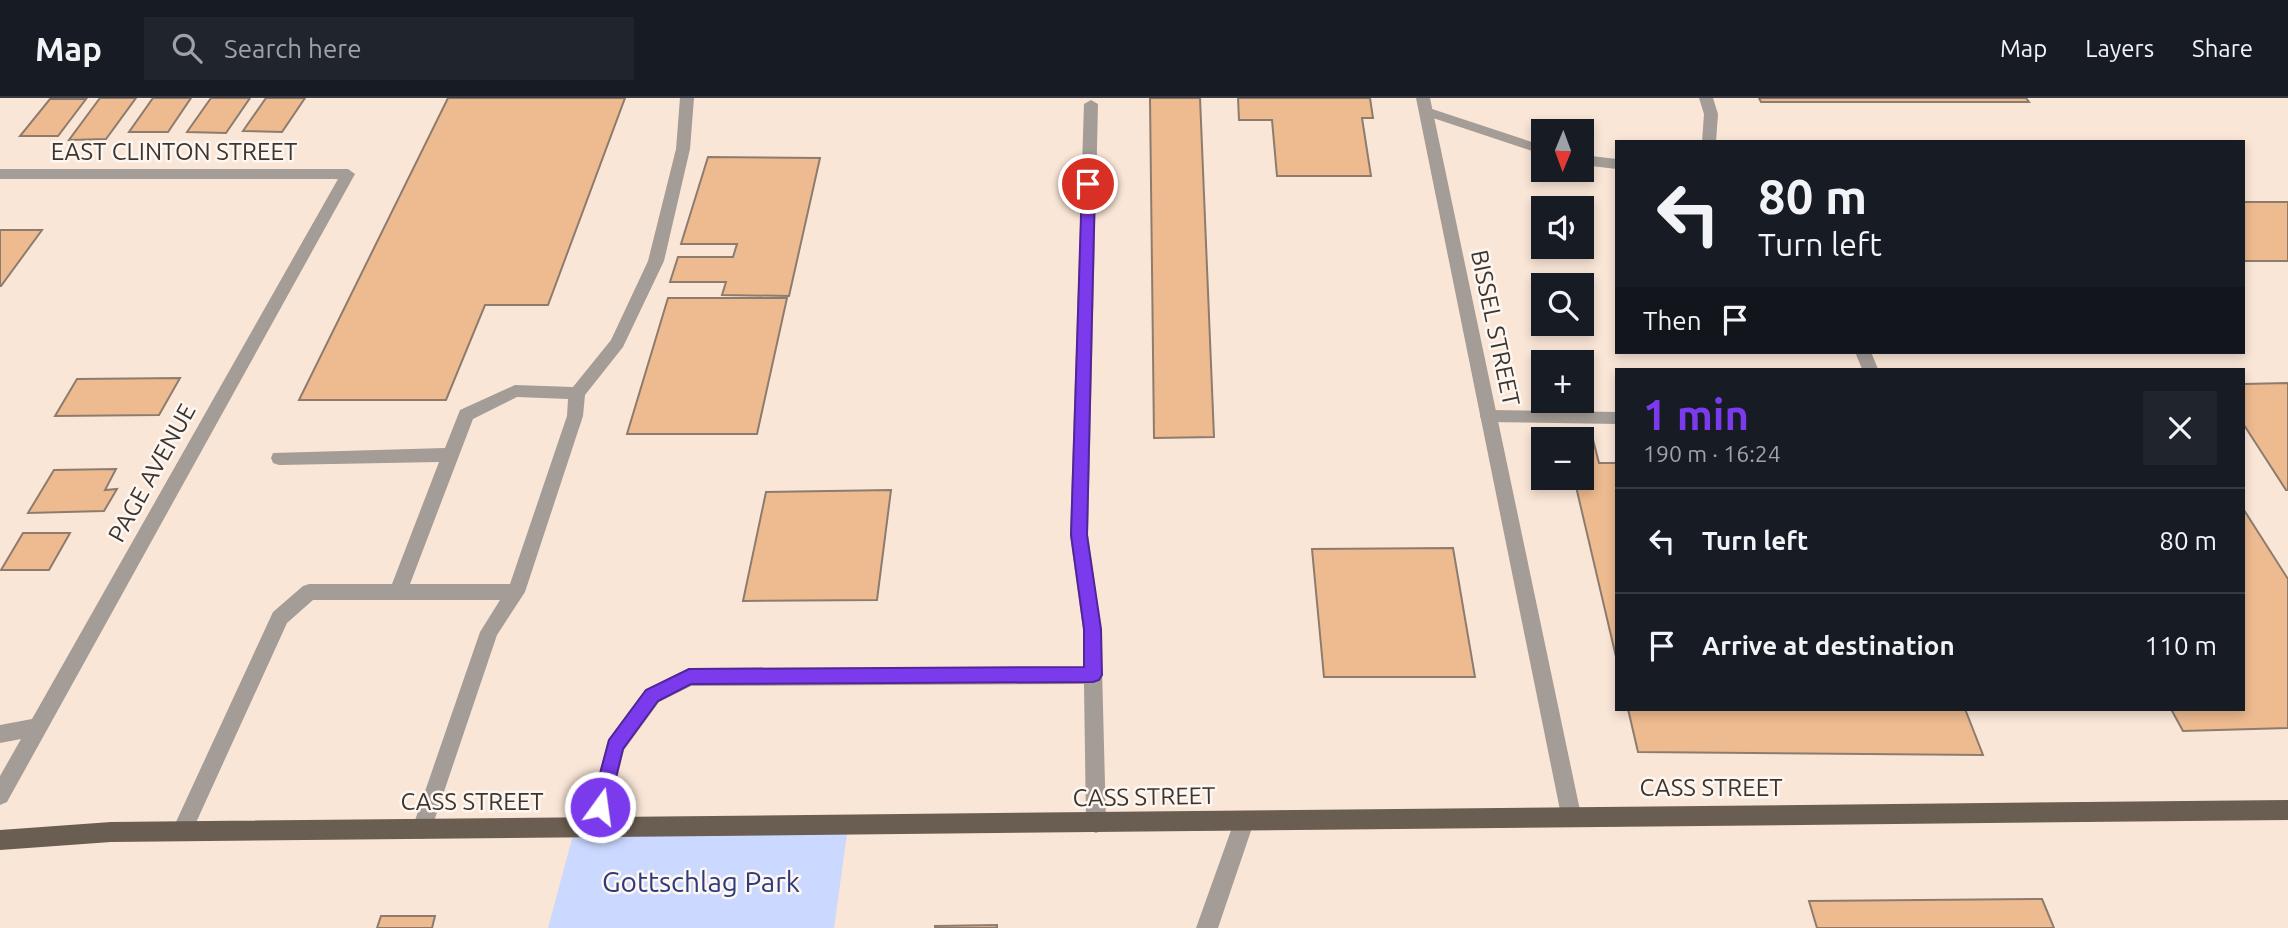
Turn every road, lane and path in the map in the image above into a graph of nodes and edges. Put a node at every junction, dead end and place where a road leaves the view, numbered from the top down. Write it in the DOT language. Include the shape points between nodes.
graph roads {
  1 [pos="687,98"];
  2 [pos="1706,98"];
  3 [pos="1091,104"];
  4 [pos="1424,105"];
  5 [pos="1709,140"];
  6 [pos="1531,146"];
  7 [pos="1594,161"];
  8 [pos="1615,164"];
  9 [pos="0,174"];
  10 [pos="348,174"];
  11 [pos="577,393"];
  12 [pos="1488,416"];
  13 [pos="1615,418"];
  14 [pos="450,455"];
  15 [pos="279,458"];
  16 [pos="516,592"];
  17 [pos="398,593"];
  18 [pos="1093,675"];
  19 [pos="38,727"];
  20 [pos="0,734"];
  21 [pos="0,795"];
  22 [pos="2288,810"];
  23 [pos="1571,815"];
  24 [pos="1244,822"];
  25 [pos="1096,823"];
  26 [pos="595,828"];
  27 [pos="422,829"];
  28 [pos="182,831"];
  29 [pos="0,840"];
  30 [pos="1207,928"];
  1 -- 11 [label="street" via="683,149 656,261 617,343"];
  2 -- 5 [label="street" via="1711,114"];
  3 -- 18 [label="street" via="1079,535 1092,629"];
  4 -- 6 [label="street"];
  4 -- 12 [label="street, BISSEL STREET"];
  7 -- 8 [label="street"];
  9 -- 10 [label="street, EAST CLINTON STREET"];
  10 -- 19 [label="street, PAGE AVENUE"];
  11 -- 14 [label="street" via="515,391 466,415"];
  11 -- 16 [label="street" via="575,416"];
  12 -- 13 [label="street"];
  12 -- 23 [label="street, BISSEL STREET"];
  14 -- 15 [label="street"];
  14 -- 17 [label="street"];
  16 -- 17 [label="street"];
  16 -- 27 [label="street" via="489,632"];
  17 -- 28 [label="street" via="309,592 280,618"];
  18 -- 25 [label="street"];
  18 -- 26 [label="street" via="689,677 652,695 615,746"];
  19 -- 20 [label="street"];
  19 -- 21 [label="street, PAGE AVENUE"];
  22 -- 23 [label="main road, CASS STREET"];
  23 -- 24 [label="main road, CASS STREET"];
  24 -- 25 [label="main road, CASS STREET"];
  24 -- 30 [label="street"];
  25 -- 26 [label="main road, CASS STREET"];
  26 -- 27 [label="main road, CASS STREET"];
  27 -- 28 [label="main road, CASS STREET"];
  28 -- 29 [label="main road, CASS STREET"];
}
